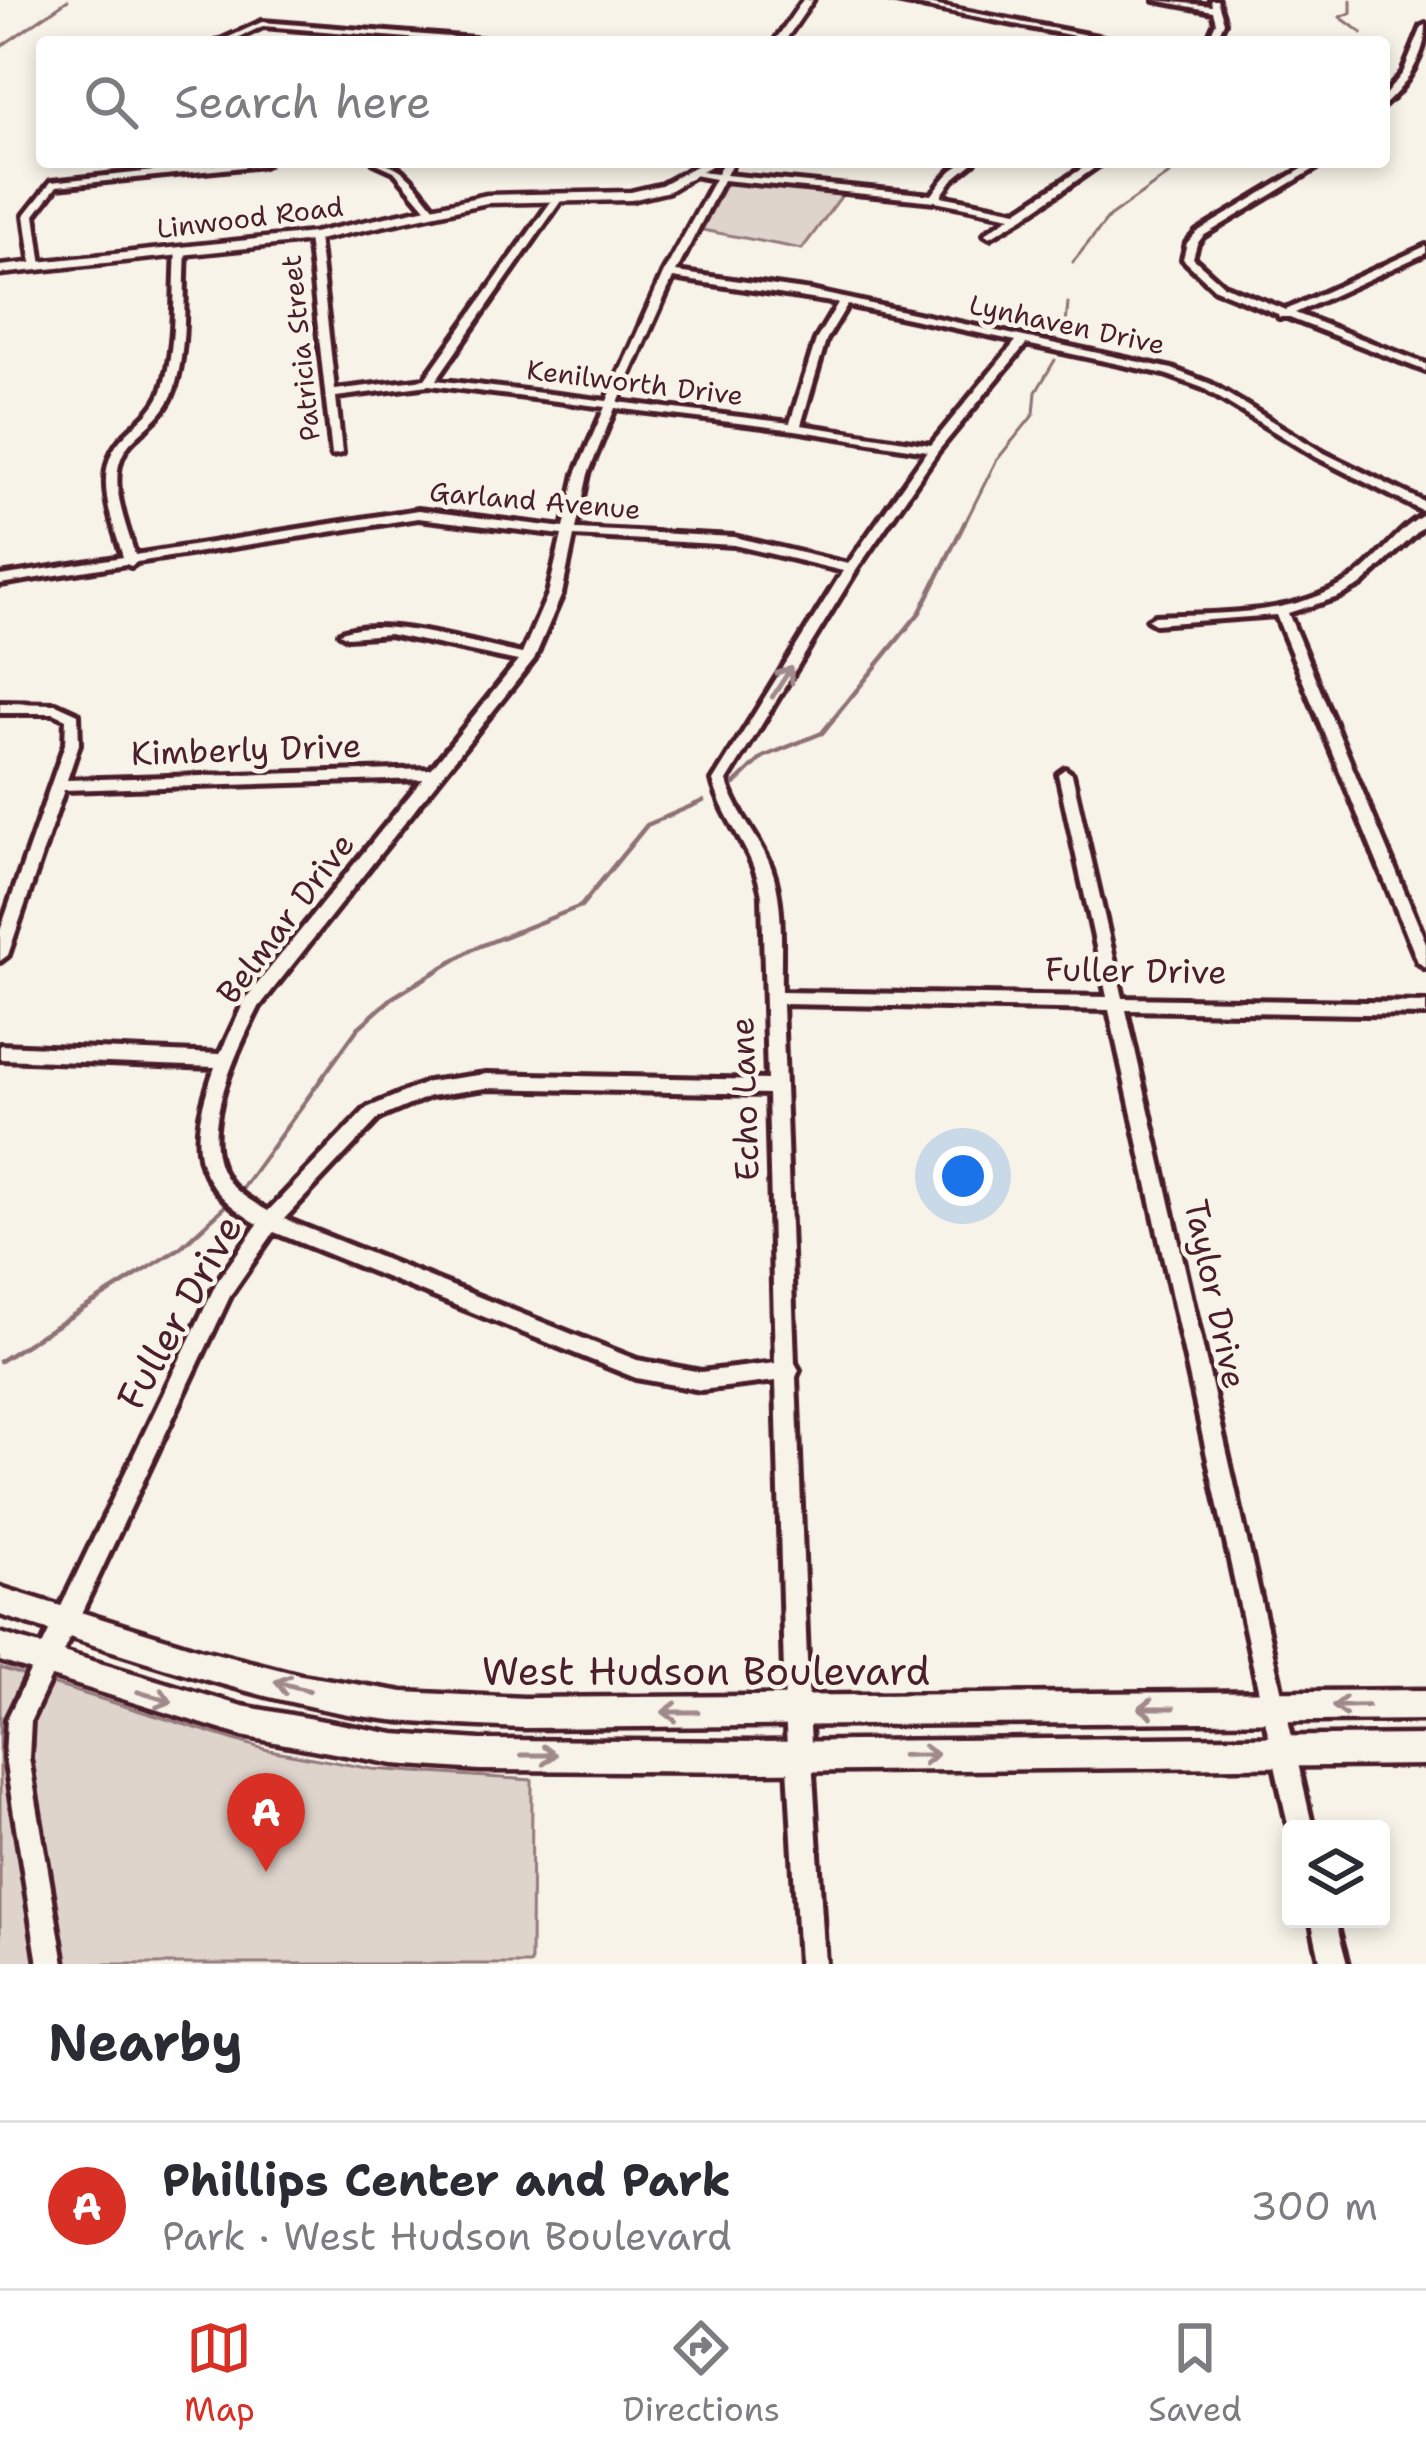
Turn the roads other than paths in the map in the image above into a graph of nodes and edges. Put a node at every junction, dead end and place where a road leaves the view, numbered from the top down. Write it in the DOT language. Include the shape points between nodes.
graph roads {
  1 [pos="808,0"];
  2 [pos="895,0"];
  3 [pos="944,0"];
  4 [pos="1159,0"];
  5 [pos="1215,4"];
  6 [pos="934,8"];
  7 [pos="1426,27"];
  8 [pos="235,36"];
  9 [pos="412,36"];
  10 [pos="783,36"];
  11 [pos="1086,36"];
  12 [pos="1214,36"];
  13 [pos="1407,73"];
  14 [pos="1426,75"];
  15 [pos="1390,95"];
  16 [pos="203,168"];
  17 [pos="395,168"];
  18 [pos="702,168"];
  19 [pos="962,168"];
  20 [pos="1089,168"];
  21 [pos="1311,168"];
  22 [pos="724,170"];
  23 [pos="693,174"];
  24 [pos="558,198"];
  25 [pos="935,198"];
  26 [pos="431,210"];
  27 [pos="1021,215"];
  28 [pos="990,234"];
  29 [pos="313,237"];
  30 [pos="1426,249"];
  31 [pos="181,251"];
  32 [pos="37,266"];
  33 [pos="0,270"];
  34 [pos="668,274"];
  35 [pos="844,301"];
  36 [pos="1283,315"];
  37 [pos="1024,339"];
  38 [pos="1426,368"];
  39 [pos="429,382"];
  40 [pos="330,394"];
  41 [pos="613,405"];
  42 [pos="795,427"];
  43 [pos="934,449"];
  44 [pos="336,453"];
  45 [pos="1426,508"];
  46 [pos="1426,518"];
  47 [pos="569,532"];
  48 [pos="131,562"];
  49 [pos="851,569"];
  50 [pos="0,580"];
  51 [pos="1281,612"];
  52 [pos="1155,620"];
  53 [pos="347,633"];
  54 [pos="526,658"];
  55 [pos="0,708"];
  56 [pos="436,774"];
  57 [pos="1065,774"];
  58 [pos="59,785"];
  59 [pos="0,955"];
  60 [pos="1426,962"];
  61 [pos="773,998"];
  62 [pos="1118,1002"];
  63 [pos="1426,1009"];
  64 [pos="0,1052"];
  65 [pos="224,1060"];
  66 [pos="777,1087"];
  67 [pos="270,1222"];
  68 [pos="789,1370"];
  69 [pos="0,1601"];
  70 [pos="64,1621"];
  71 [pos="0,1647"];
  72 [pos="44,1660"];
  73 [pos="1426,1706"];
  74 [pos="1273,1707"];
  75 [pos="797,1711"];
  76 [pos="1426,1750"];
  77 [pos="1282,1751"];
  78 [pos="803,1757"];
  79 [pos="1299,1820"];
  80 [pos="1325,1928"];
  81 [pos="51,1964"];
  82 [pos="812,1964"];
  83 [pos="1334,1964"];
  1 -- 10 [label="main road"];
  2 -- 6 [label="street"];
  3 -- 6 [label="street"];
  4 -- 5 [label="street"];
  5 -- 12 [label="street"];
  6 -- 11 [label="street"];
  7 -- 13 [label="street"];
  8 -- 9 [label="street" via="262,24"];
  13 -- 14 [label="street"];
  13 -- 15 [label="street"];
  16 -- 32 [label="street" via="62,182 30,215"];
  17 -- 26 [label="street"];
  18 -- 23 [label="main road, Linwood Road"];
  19 -- 25 [label="street"];
  20 -- 27 [label="street"];
  21 -- 36 [label="street" via="1200,234 1187,253 1208,281"];
  22 -- 23 [label="street"];
  22 -- 25 [label="street"];
  22 -- 34 [label="street, Belmar Drive"];
  23 -- 24 [label="main road, Linwood Road" via="631,196"];
  24 -- 26 [label="main road, Linwood Road"];
  24 -- 39 [label="street"];
  25 -- 27 [label="street"];
  26 -- 29 [label="main road, Linwood Road"];
  27 -- 28 [label="street"];
  29 -- 31 [label="main road, Linwood Road"];
  29 -- 40 [label="street, Patricia Street"];
  30 -- 36 [label="street"];
  31 -- 32 [label="main road, Linwood Road"];
  31 -- 48 [label="street" via="167,395 122,442 112,465"];
  32 -- 33 [label="main road, Linwood Road"];
  34 -- 35 [label="street, Lynhaven Drive"];
  34 -- 41 [label="street, Belmar Drive"];
  35 -- 37 [label="street, Lynhaven Drive"];
  35 -- 42 [label="street" via="821,340"];
  36 -- 38 [label="street"];
  37 -- 43 [label="street, Echo Lane"];
  37 -- 45 [label="street, Lynhaven Drive" via="1195,380"];
  39 -- 40 [label="street, Kenilworth Drive"];
  39 -- 41 [label="street, Kenilworth Drive"];
  40 -- 44 [label="street, Patricia Street"];
  41 -- 42 [label="street, Kenilworth Drive"];
  41 -- 47 [label="street, Belmar Drive" via="582,475"];
  42 -- 43 [label="street, Kenilworth Drive"];
  43 -- 49 [label="street, Echo Lane"];
  46 -- 51 [label="street" via="1360,580"];
  47 -- 48 [label="street, Garland Avenue" via="394,515"];
  47 -- 49 [label="street, Garland Avenue" via="734,541"];
  47 -- 54 [label="street, Belmar Drive" via="555,594"];
  48 -- 50 [label="street, Garland Avenue"];
  61 -- 49 [label="street, Echo Lane, one-way" via="768,876 720,781"];
  51 -- 52 [label="street"];
  51 -- 60 [label="street"];
  53 -- 54 [label="street" via="389,630"];
  54 -- 56 [label="street, Belmar Drive"];
  55 -- 58 [label="street" via="73,717"];
  56 -- 58 [label="street, Kimberly Drive"];
  56 -- 65 [label="street, Belmar Drive" via="274,971"];
  57 -- 62 [label="street, Taylor Drive"];
  58 -- 59 [label="street"];
  61 -- 62 [label="street, Fuller Drive"];
  61 -- 66 [label="street, Echo Lane"];
  62 -- 63 [label="street, Fuller Drive"];
  62 -- 74 [label="street, Taylor Drive"];
  64 -- 65 [label="street"];
  65 -- 67 [label="street, Belmar Drive" via="209,1155 217,1180"];
  66 -- 67 [label="street, Fuller Drive" via="486,1081 428,1090 373,1113"];
  66 -- 68 [label="street, Echo Lane"];
  67 -- 68 [label="street, Belmar Drive" via="636,1369 701,1381"];
  67 -- 70 [label="street, Fuller Drive" via="189,1354"];
  68 -- 75 [label="street, Echo Lane"];
  69 -- 70 [label="main road, West Hudson Boulevard"];
  70 -- 72 [label="street, Fuller Drive"];
  75 -- 70 [label="main road, West Hudson Boulevard, one-way" via="403,1707 314,1692"];
  71 -- 72 [label="main road"];
  72 -- 78 [label="main road, one-way" via="242,1721 394,1749"];
  72 -- 81 [label="street, Fuller Drive" via="20,1719 16,1758"];
  73 -- 74 [label="main road, West Hudson Boulevard, one-way"];
  74 -- 75 [label="main road, West Hudson Boulevard, one-way"];
  74 -- 77 [label="street, Taylor Drive"];
  75 -- 78 [label="street, Echo Lane"];
  76 -- 77 [label="main road"];
  78 -- 77 [label="main road, one-way"];
  77 -- 79 [label="street, Taylor Drive"];
  78 -- 82 [label="street, Echo Lane"];
  80 -- 83 [label="street"];
}
